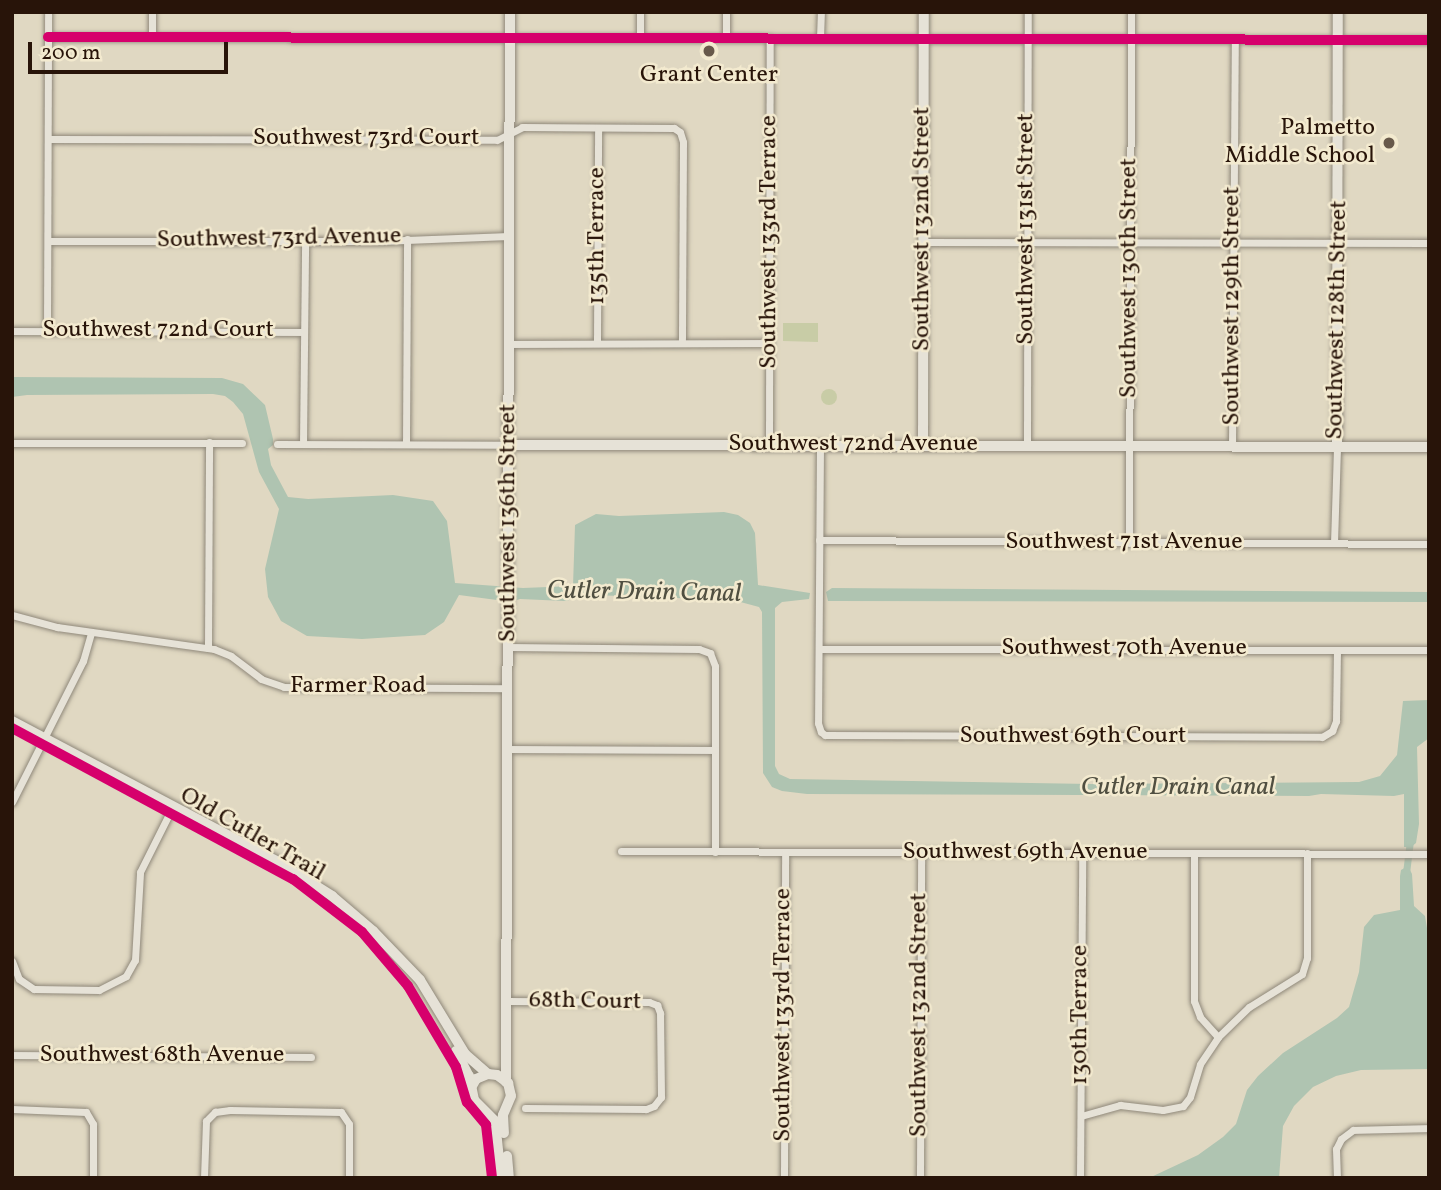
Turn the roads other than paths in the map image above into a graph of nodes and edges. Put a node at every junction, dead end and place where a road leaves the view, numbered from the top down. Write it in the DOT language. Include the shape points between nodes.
graph roads {
  1 [pos="48,12"];
  2 [pos="152,12"];
  3 [pos="510,12"];
  4 [pos="640,12"];
  5 [pos="726,12"];
  6 [pos="821,12"];
  7 [pos="924,12"];
  8 [pos="1028,12"];
  9 [pos="1131,12"];
  10 [pos="1338,12"];
  11 [pos="48,37"];
  12 [pos="152,37"];
  13 [pos="510,38"];
  14 [pos="639,38"];
  15 [pos="726,38"];
  16 [pos="770,38"];
  17 [pos="820,38"];
  18 [pos="924,39"];
  19 [pos="1028,39"];
  20 [pos="1131,39"];
  21 [pos="1235,39"];
  22 [pos="1339,40"];
  23 [pos="1429,40"];
  24 [pos="598,128"];
  25 [pos="510,132"];
  26 [pos="48,139"];
  27 [pos="509,236"];
  28 [pos="407,239"];
  29 [pos="48,241"];
  30 [pos="305,241"];
  31 [pos="923,242"];
  32 [pos="1027,242"];
  33 [pos="1130,243"];
  34 [pos="1233,243"];
  35 [pos="1338,243"];
  36 [pos="1429,243"];
  37 [pos="12,331"];
  38 [pos="47,331"];
  39 [pos="304,332"];
  40 [pos="597,343"];
  41 [pos="682,343"];
  42 [pos="769,343"];
  43 [pos="509,344"];
  44 [pos="209,442"];
  45 [pos="12,443"];
  46 [pos="242,443"];
  47 [pos="277,444"];
  48 [pos="303,444"];
  49 [pos="406,444"];
  50 [pos="509,445"];
  51 [pos="769,445"];
  52 [pos="820,445"];
  53 [pos="923,446"];
  54 [pos="1027,446"];
  55 [pos="1129,446"];
  56 [pos="1232,446"];
  57 [pos="1337,447"];
  58 [pos="1429,447"];
  59 [pos="819,540"];
  60 [pos="1129,543"];
  61 [pos="1334,543"];
  62 [pos="1429,544"];
  63 [pos="12,615"];
  64 [pos="91,633"];
  65 [pos="508,647"];
  66 [pos="208,648"];
  67 [pos="819,649"];
  68 [pos="1337,650"];
  69 [pos="1429,650"];
  70 [pos="508,688"];
  71 [pos="12,721"];
  72 [pos="43,738"];
  73 [pos="509,749"];
  74 [pos="715,750"];
  75 [pos="12,802"];
  76 [pos="173,806"];
  77 [pos="621,851"];
  78 [pos="715,852"];
  79 [pos="785,852"];
  80 [pos="921,853"];
  81 [pos="1082,853"];
  82 [pos="1194,853"];
  83 [pos="1307,853"];
  84 [pos="1429,854"];
  85 [pos="12,961"];
  86 [pos="413,976"];
  87 [pos="508,1001"];
  88 [pos="506,1033"];
  89 [pos="1218,1037"];
  90 [pos="12,1055"];
  91 [pos="311,1057"];
  92 [pos="490,1074"];
  93 [pos="506,1082"];
  94 [pos="472,1086"];
  95 [pos="505,1107"];
  96 [pos="485,1108"];
  97 [pos="525,1108"];
  98 [pos="12,1109"];
  99 [pos="1081,1116"];
  100 [pos="1429,1128"];
  101 [pos="93,1178"];
  102 [pos="204,1178"];
  103 [pos="349,1178"];
  104 [pos="501,1178"];
  105 [pos="509,1178"];
  106 [pos="784,1178"];
  107 [pos="920,1178"];
  108 [pos="1080,1178"];
  109 [pos="1337,1178"];
  1 -- 11 [label="street"];
  2 -- 12 [label="street"];
  3 -- 13 [label="street, Southwest 136th Street"];
  4 -- 14 [label="street"];
  5 -- 15 [label="street"];
  6 -- 17 [label="street"];
  7 -- 18 [label="street, Southwest 132nd Street"];
  8 -- 19 [label="street, Southwest 131st Street"];
  9 -- 20 [label="street, Southwest 130th Street"];
  10 -- 22 [label="street, Southwest 128th Street"];
  11 -- 12 [label="street"];
  11 -- 26 [label="street"];
  12 -- 13 [label="street"];
  13 -- 14 [label="street"];
  13 -- 25 [label="street, Southwest 136th Street"];
  14 -- 15 [label="street"];
  15 -- 16 [label="street"];
  16 -- 17 [label="street"];
  16 -- 42 [label="street, Southwest 133rd Terrace"];
  17 -- 18 [label="street"];
  18 -- 19 [label="street"];
  18 -- 31 [label="street, Southwest 132nd Street"];
  19 -- 20 [label="street"];
  19 -- 32 [label="street, Southwest 131st Street"];
  20 -- 21 [label="street"];
  20 -- 33 [label="street, Southwest 130th Street"];
  21 -- 22 [label="street"];
  21 -- 34 [label="street, Southwest 129th Street"];
  22 -- 23 [label="street"];
  22 -- 35 [label="street, Southwest 128th Street"];
  24 -- 25 [label="street, Southwest 73rd Court" via="522,127"];
  24 -- 40 [label="street, 135th Terrace"];
  24 -- 41 [label="street, Southwest 73rd Court" via="670,128 680,132"];
  25 -- 26 [label="street, Southwest 73rd Court" via="497,140"];
  25 -- 27 [label="street, Southwest 136th Street"];
  26 -- 29 [label="street"];
  27 -- 28 [label="street, Southwest 73rd Avenue"];
  27 -- 43 [label="street, Southwest 136th Street"];
  28 -- 30 [label="street, Southwest 73rd Avenue"];
  28 -- 49 [label="street"];
  29 -- 30 [label="street, Southwest 73rd Avenue"];
  29 -- 38 [label="street"];
  30 -- 39 [label="street"];
  31 -- 32 [label="street"];
  31 -- 53 [label="street, Southwest 132nd Street"];
  32 -- 33 [label="street"];
  32 -- 54 [label="street, Southwest 131st Street"];
  33 -- 34 [label="street"];
  33 -- 55 [label="street, Southwest 130th Street"];
  34 -- 35 [label="street"];
  34 -- 56 [label="street, Southwest 129th Street"];
  35 -- 36 [label="street"];
  35 -- 57 [label="street, Southwest 128th Street"];
  37 -- 38 [label="street, Southwest 72nd Court"];
  38 -- 39 [label="street, Southwest 72nd Court"];
  39 -- 48 [label="street"];
  40 -- 41 [label="street"];
  40 -- 43 [label="street"];
  41 -- 42 [label="street"];
  42 -- 51 [label="street, Southwest 133rd Terrace"];
  43 -- 50 [label="street, Southwest 136th Street"];
  44 -- 45 [label="street"];
  44 -- 46 [label="street"];
  44 -- 66 [label="street"];
  47 -- 48 [label="street, Southwest 72nd Avenue"];
  48 -- 49 [label="street, Southwest 72nd Avenue"];
  49 -- 50 [label="street, Southwest 72nd Avenue"];
  50 -- 51 [label="street, Southwest 72nd Avenue"];
  50 -- 65 [label="street, Southwest 136th Street"];
  51 -- 52 [label="street, Southwest 72nd Avenue"];
  52 -- 53 [label="street, Southwest 72nd Avenue"];
  52 -- 59 [label="street"];
  53 -- 54 [label="street, Southwest 72nd Avenue"];
  54 -- 55 [label="street, Southwest 72nd Avenue"];
  55 -- 56 [label="street, Southwest 72nd Avenue"];
  55 -- 60 [label="street, Southwest 130th Street"];
  56 -- 57 [label="street, Southwest 72nd Avenue"];
  57 -- 58 [label="street, Southwest 72nd Avenue"];
  57 -- 61 [label="street, Southwest 128th Street"];
  59 -- 60 [label="street, Southwest 71st Avenue"];
  59 -- 67 [label="street"];
  60 -- 61 [label="street, Southwest 71st Avenue"];
  61 -- 62 [label="street, Southwest 71st Avenue"];
  63 -- 64 [label="street, Farmer Road"];
  64 -- 66 [label="street, Farmer Road"];
  64 -- 72 [label="street" via="83,660"];
  65 -- 70 [label="street, Southwest 136th Street"];
  65 -- 74 [label="street" via="699,649 710,653 715,666"];
  66 -- 70 [label="street, Farmer Road" via="231,656 261,680 284,687"];
  67 -- 68 [label="street, Southwest 70th Avenue"];
  67 -- 68 [label="street, Southwest 69th Court" via="820,730 825,735 1257,738 1329,735 1336,720"];
  68 -- 69 [label="street, Southwest 70th Avenue"];
  70 -- 73 [label="street, Southwest 136th Street"];
  71 -- 72 [label="street"];
  72 -- 75 [label="street"];
  72 -- 76 [label="street"];
  73 -- 74 [label="street"];
  73 -- 87 [label="street, Southwest 136th Street"];
  74 -- 78 [label="street"];
  76 -- 85 [label="street" via="140,872 135,960 127,976 99,990 38,989 26,987"];
  76 -- 86 [label="street" via="327,893 373,931"];
  77 -- 78 [label="street, Southwest 69th Avenue"];
  78 -- 79 [label="street, Southwest 69th Avenue"];
  79 -- 80 [label="street, Southwest 69th Avenue"];
  79 -- 106 [label="street, Southwest 133rd Terrace"];
  80 -- 81 [label="street, Southwest 69th Avenue"];
  80 -- 107 [label="street, Southwest 132nd Street"];
  81 -- 82 [label="street, Southwest 69th Avenue"];
  81 -- 99 [label="street, 130th Terrace"];
  82 -- 83 [label="street, Southwest 69th Avenue"];
  82 -- 89 [label="street" via="1194,1001 1199,1017"];
  83 -- 84 [label="street, Southwest 69th Avenue"];
  83 -- 89 [label="street" via="1304,971 1249,1007"];
  86 -- 92 [label="street" via="420,980 466,1054"];
  86 -- 94 [label="street"];
  87 -- 88 [label="street, Southwest 136th Street"];
  87 -- 97 [label="street, 68th Court" via="649,1002 659,1009 660,1100 646,1109"];
  88 -- 92 [label="street, Southwest 136th Street" via="500,1062"];
  88 -- 93 [label="street, Southwest 136th Street"];
  89 -- 99 [label="street" via="1200,1064 1190,1097 1180,1108 1120,1105"];
  90 -- 91 [label="street, Southwest 68th Avenue"];
  92 -- 93 [label="street"];
  92 -- 94 [label="street" via="476,1079"];
  93 -- 95 [label="street" via="511,1096"];
  94 -- 96 [label="street" via="474,1100"];
  95 -- 96 [label="street"];
  95 -- 105 [label="street"];
  96 -- 104 [label="street" via="496,1124"];
  98 -- 101 [label="street" via="79,1110 89,1115"];
  99 -- 108 [label="street, 130th Terrace"];
  100 -- 109 [label="street" via="1357,1129 1341,1139 1336,1150"];
  102 -- 103 [label="street" via="209,1115 230,1110 335,1110 348,1124"];
}
